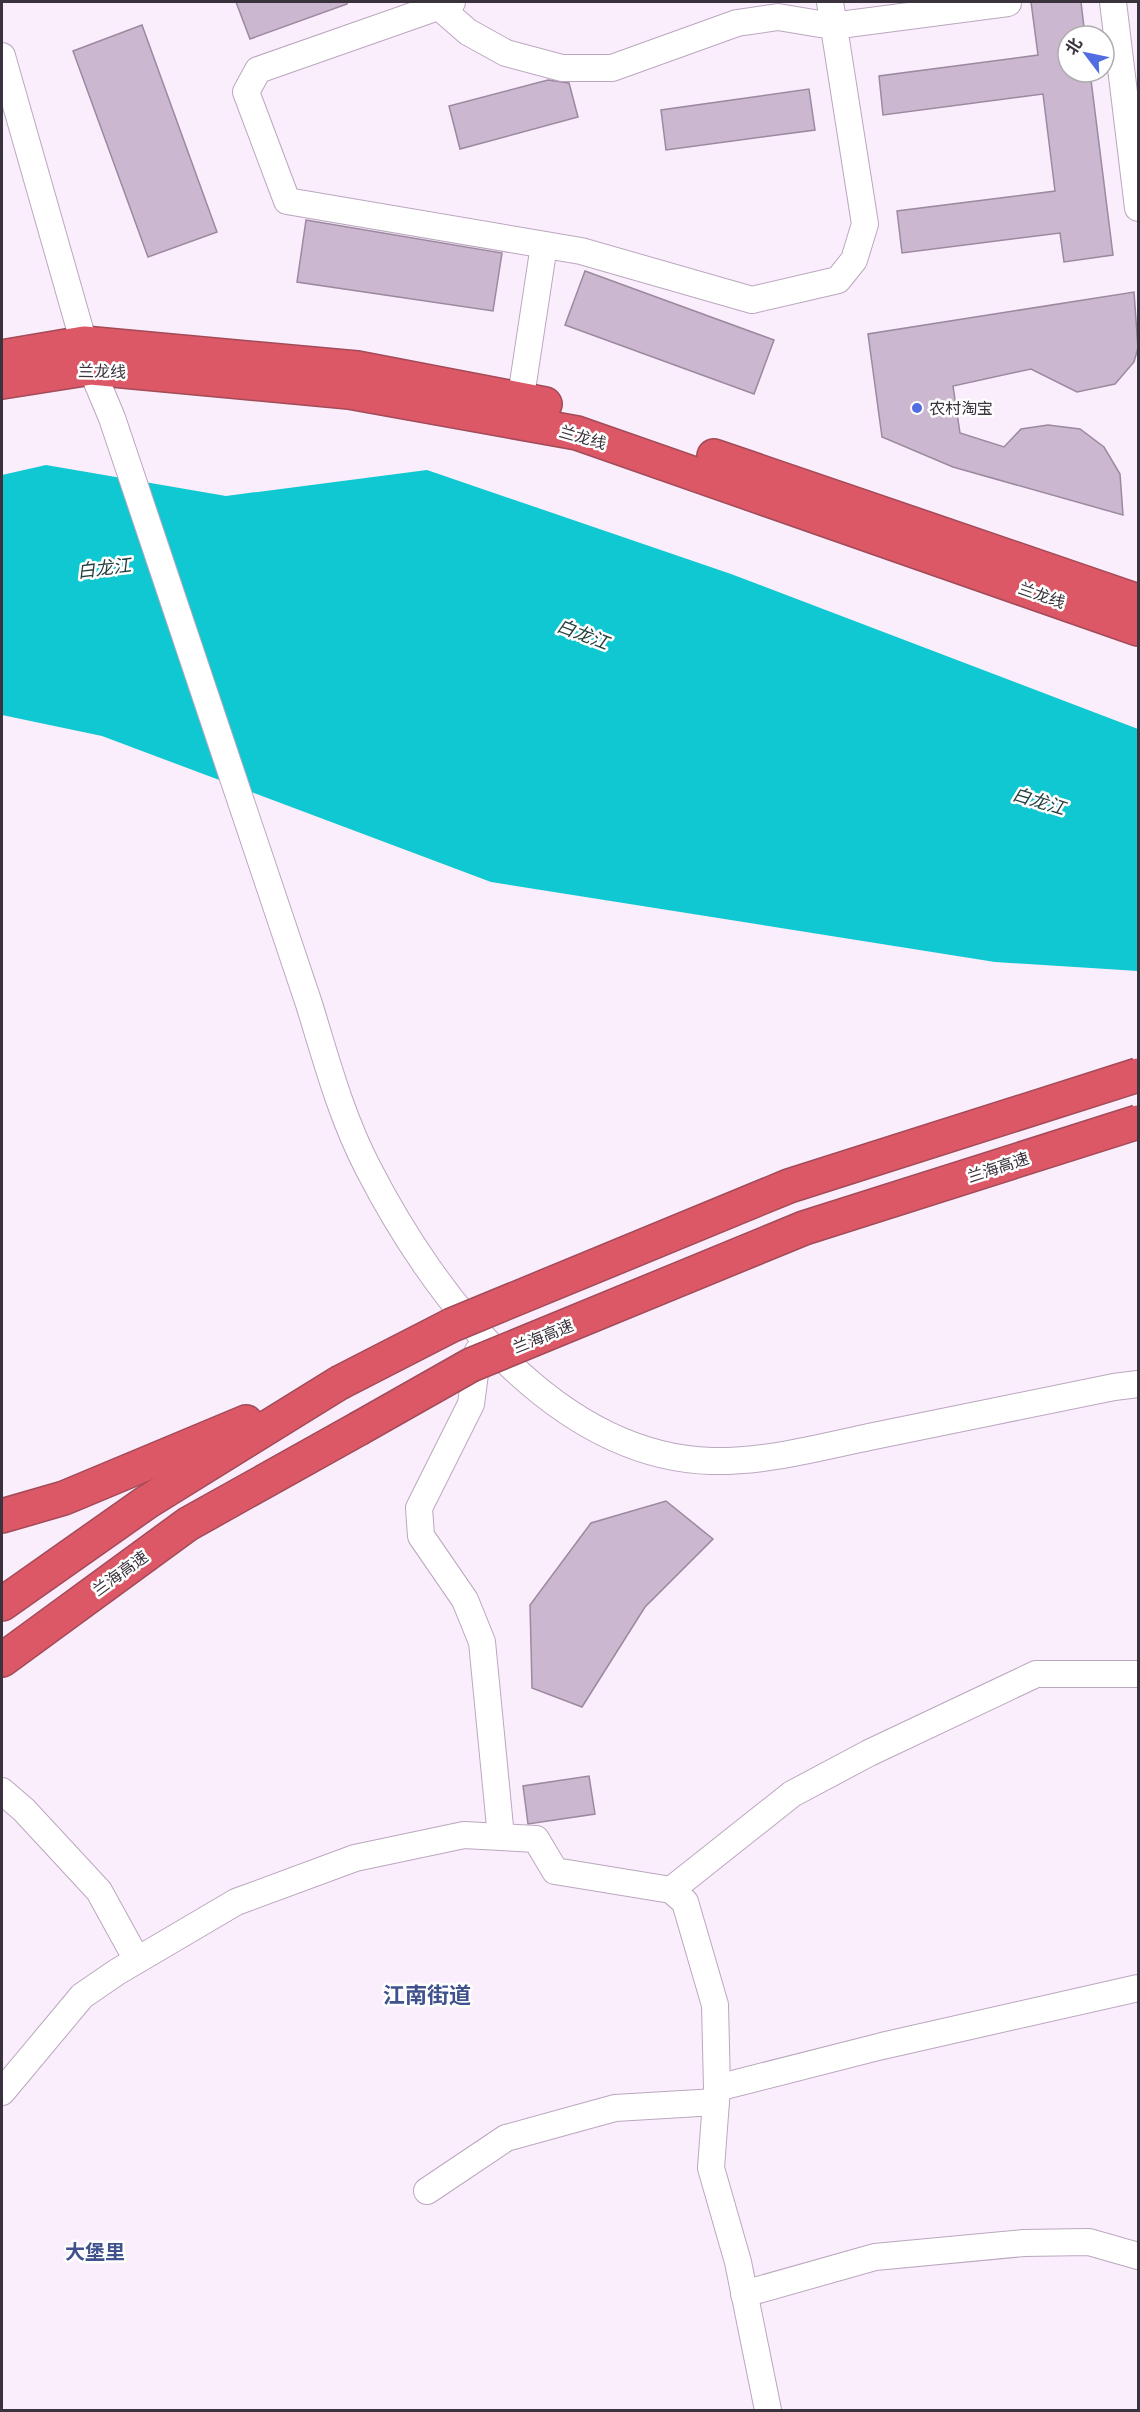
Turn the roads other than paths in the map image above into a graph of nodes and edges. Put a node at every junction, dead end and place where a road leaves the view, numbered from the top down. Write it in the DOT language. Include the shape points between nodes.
graph roads {
  1 [pos="1113,2"];
  2 [pos="442,3"];
  3 [pos="1008,3"];
  4 [pos="831,14"];
  5 [pos="2,56"];
  6 [pos="1138,208"];
  7 [pos="544,245"];
  8 [pos="88,356"];
  9 [pos="2,357"];
  10 [pos="2,382"];
  11 [pos="519,411"];
  12 [pos="1138,601"];
  13 [pos="1138,629"];
  14 [pos="1138,1075"];
  15 [pos="1138,1122"];
  16 [pos="482,1339"];
  17 [pos="339,1383"];
  18 [pos="1138,1384"];
  19 [pos="2,1516"];
  20 [pos="2,1604"];
  21 [pos="2,1660"];
  22 [pos="1138,1674"];
  23 [pos="2,1791"];
  24 [pos="501,1837"];
  25 [pos="670,1890"];
  26 [pos="137,1960"];
  27 [pos="1138,1988"];
  28 [pos="2,2092"];
  29 [pos="716,2095"];
  30 [pos="426,2191"];
  31 [pos="1138,2256"];
  32 [pos="744,2294"];
  33 [pos="768,2410"];
  1 -- 6 [label="street"];
  2 -- 4 [label="street" via="468,32 506,53 562,68 612,68 736,23 778,16"];
  2 -- 7 [label="street" via="258,69 246,92 287,201"];
  3 -- 4 [label="street"];
  4 -- 7 [label="street" via="865,224 854,260 838,280 753,300 581,251"];
  5 -- 8 [label="street"];
  7 -- 11 [label="street"];
  8 -- 9 [label="highway, 兰龙线"];
  8 -- 10 [label="highway, 兰龙线"];
  8 -- 11 [label="highway, 兰龙线"];
  8 -- 16 [label="street" via="336,1093 367,1168 416,1251"];
  11 -- 12 [label="highway, 兰龙线" via="581,411"];
  11 -- 13 [label="highway, 兰龙线"];
  14 -- 17 [label="highway, bridge" via="789,1186 452,1325"];
  15 -- 21 [label="highway, 兰海高速, bridge" via="804,1228 471,1365 188,1524"];
  16 -- 18 [label="street" via="537,1390 599,1430 656,1453 711,1461 774,1456"];
  16 -- 24 [label="street" via="474,1362 471,1404 419,1508 421,1536 465,1599 482,1642"];
  17 -- 19 [label="highway" via="64,1498"];
  17 -- 20 [label="highway" via="147,1502"];
  22 -- 25 [label="street" via="1036,1674 1025,1679 868,1753 792,1794"];
  23 -- 26 [label="street" via="99,1891"];
  24 -- 25 [label="street" via="536,1839 555,1871"];
  24 -- 26 [label="street" via="464,1835 355,1858 236,1902"];
  25 -- 29 [label="street" via="685,1902 715,2005"];
  26 -- 28 [label="street" via="82,1996"];
  27 -- 29 [label="street" via="882,2046"];
  29 -- 30 [label="street" via="615,2108 506,2138"];
  29 -- 32 [label="street" via="711,2168"];
  31 -- 32 [label="street" via="1089,2242 1024,2243 875,2257"];
  32 -- 33 [label="street"];
}
